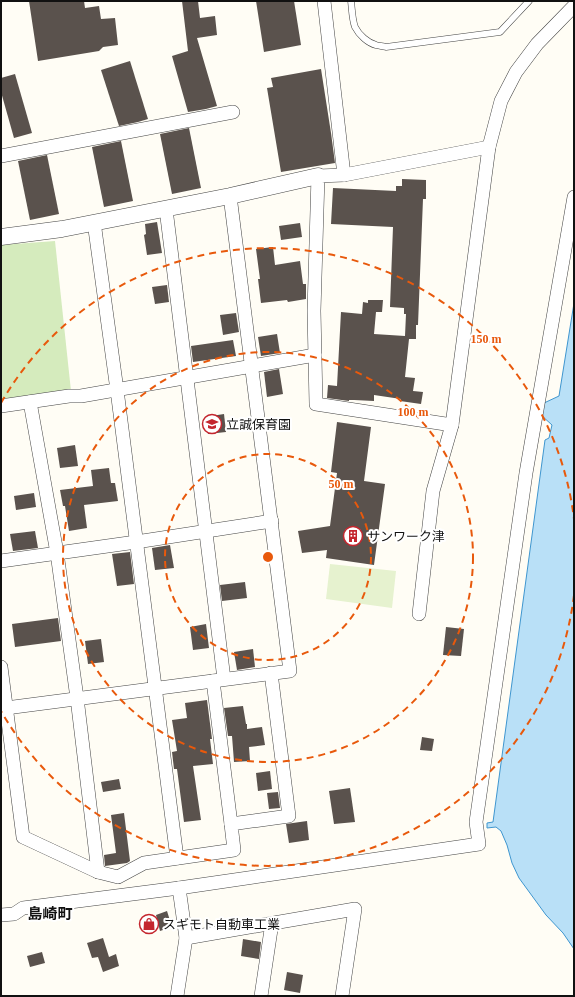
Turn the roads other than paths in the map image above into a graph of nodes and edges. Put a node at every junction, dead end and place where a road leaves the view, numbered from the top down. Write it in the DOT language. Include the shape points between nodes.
graph roads {
  1 [pos="324,1"];
  2 [pos="351,1"];
  3 [pos="529,1"];
  4 [pos="574,6"];
  5 [pos="234,112"];
  6 [pos="488,147"];
  7 [pos="1,156"];
  8 [pos="344,175"];
  9 [pos="318,176"];
  10 [pos="230,196"];
  11 [pos="574,197"];
  12 [pos="166,209"];
  13 [pos="94,222"];
  14 [pos="1,237"];
  15 [pos="315,355"];
  16 [pos="252,366"];
  17 [pos="186,378"];
  18 [pos="117,390"];
  19 [pos="30,402"];
  20 [pos="1,406"];
  21 [pos="452,425"];
  22 [pos="272,522"];
  23 [pos="206,532"];
  24 [pos="136,542"];
  25 [pos="57,553"];
  26 [pos="1,561"];
  27 [pos="419,614"];
  28 [pos="1,667"];
  29 [pos="271,673"];
  30 [pos="219,680"];
  31 [pos="155,688"];
  32 [pos="77,698"];
  33 [pos="6,708"];
  34 [pos="231,824"];
  35 [pos="177,858"];
  36 [pos="98,872"];
  37 [pos="118,877"];
  38 [pos="179,888"];
  39 [pos="119,896"];
  40 [pos="1,915"];
  41 [pos="272,923"];
  42 [pos="186,938"];
  43 [pos="177,996"];
  44 [pos="261,996"];
  45 [pos="342,996"];
  1 -- 8 [label="street"];
  2 -- 3 [label="lane" via="355,27 361,35 376,46 386,47 500,32"];
  4 -- 6 [label="street" via="516,72 501,101"];
  5 -- 7 [label="street"];
  6 -- 8 [label="street"];
  6 -- 21 [label="street"];
  8 -- 9 [label="street"];
  9 -- 10 [label="street"];
  9 -- 15 [label="street"];
  10 -- 12 [label="street"];
  10 -- 16 [label="street"];
  11 -- 38 [label="street" via="526,472 476,822 479,844"];
  12 -- 13 [label="street"];
  12 -- 17 [label="street"];
  13 -- 14 [label="street"];
  13 -- 18 [label="street"];
  15 -- 16 [label="street"];
  15 -- 21 [label="street" via="316,404"];
  16 -- 17 [label="street"];
  16 -- 22 [label="street"];
  17 -- 18 [label="street"];
  17 -- 23 [label="street"];
  18 -- 19 [label="street"];
  18 -- 24 [label="street"];
  19 -- 20 [label="street"];
  19 -- 25 [label="street"];
  21 -- 27 [label="street" via="434,491"];
  22 -- 23 [label="street"];
  22 -- 29 [label="street" via="290,670"];
  23 -- 24 [label="street"];
  23 -- 30 [label="street"];
  24 -- 25 [label="street"];
  24 -- 31 [label="street"];
  25 -- 26 [label="street"];
  25 -- 32 [label="street"];
  28 -- 33 [label="street"];
  29 -- 30 [label="street"];
  29 -- 34 [label="street" via="289,816"];
  30 -- 31 [label="street"];
  30 -- 34 [label="street"];
  31 -- 32 [label="street"];
  31 -- 35 [label="street"];
  32 -- 33 [label="street"];
  32 -- 36 [label="street"];
  33 -- 36 [label="street" via="23,837"];
  34 -- 35 [label="street" via="234,850"];
  35 -- 37 [label="street" via="144,863"];
  36 -- 37 [label="street"];
  37 -- 39 [label="street"];
  38 -- 39 [label="street"];
  38 -- 42 [label="street"];
  39 -- 40 [label="street" via="23,908 14,914"];
  41 -- 42 [label="street"];
  41 -- 44 [label="street"];
  41 -- 45 [label="street" via="355,909"];
  42 -- 43 [label="street"];
}
